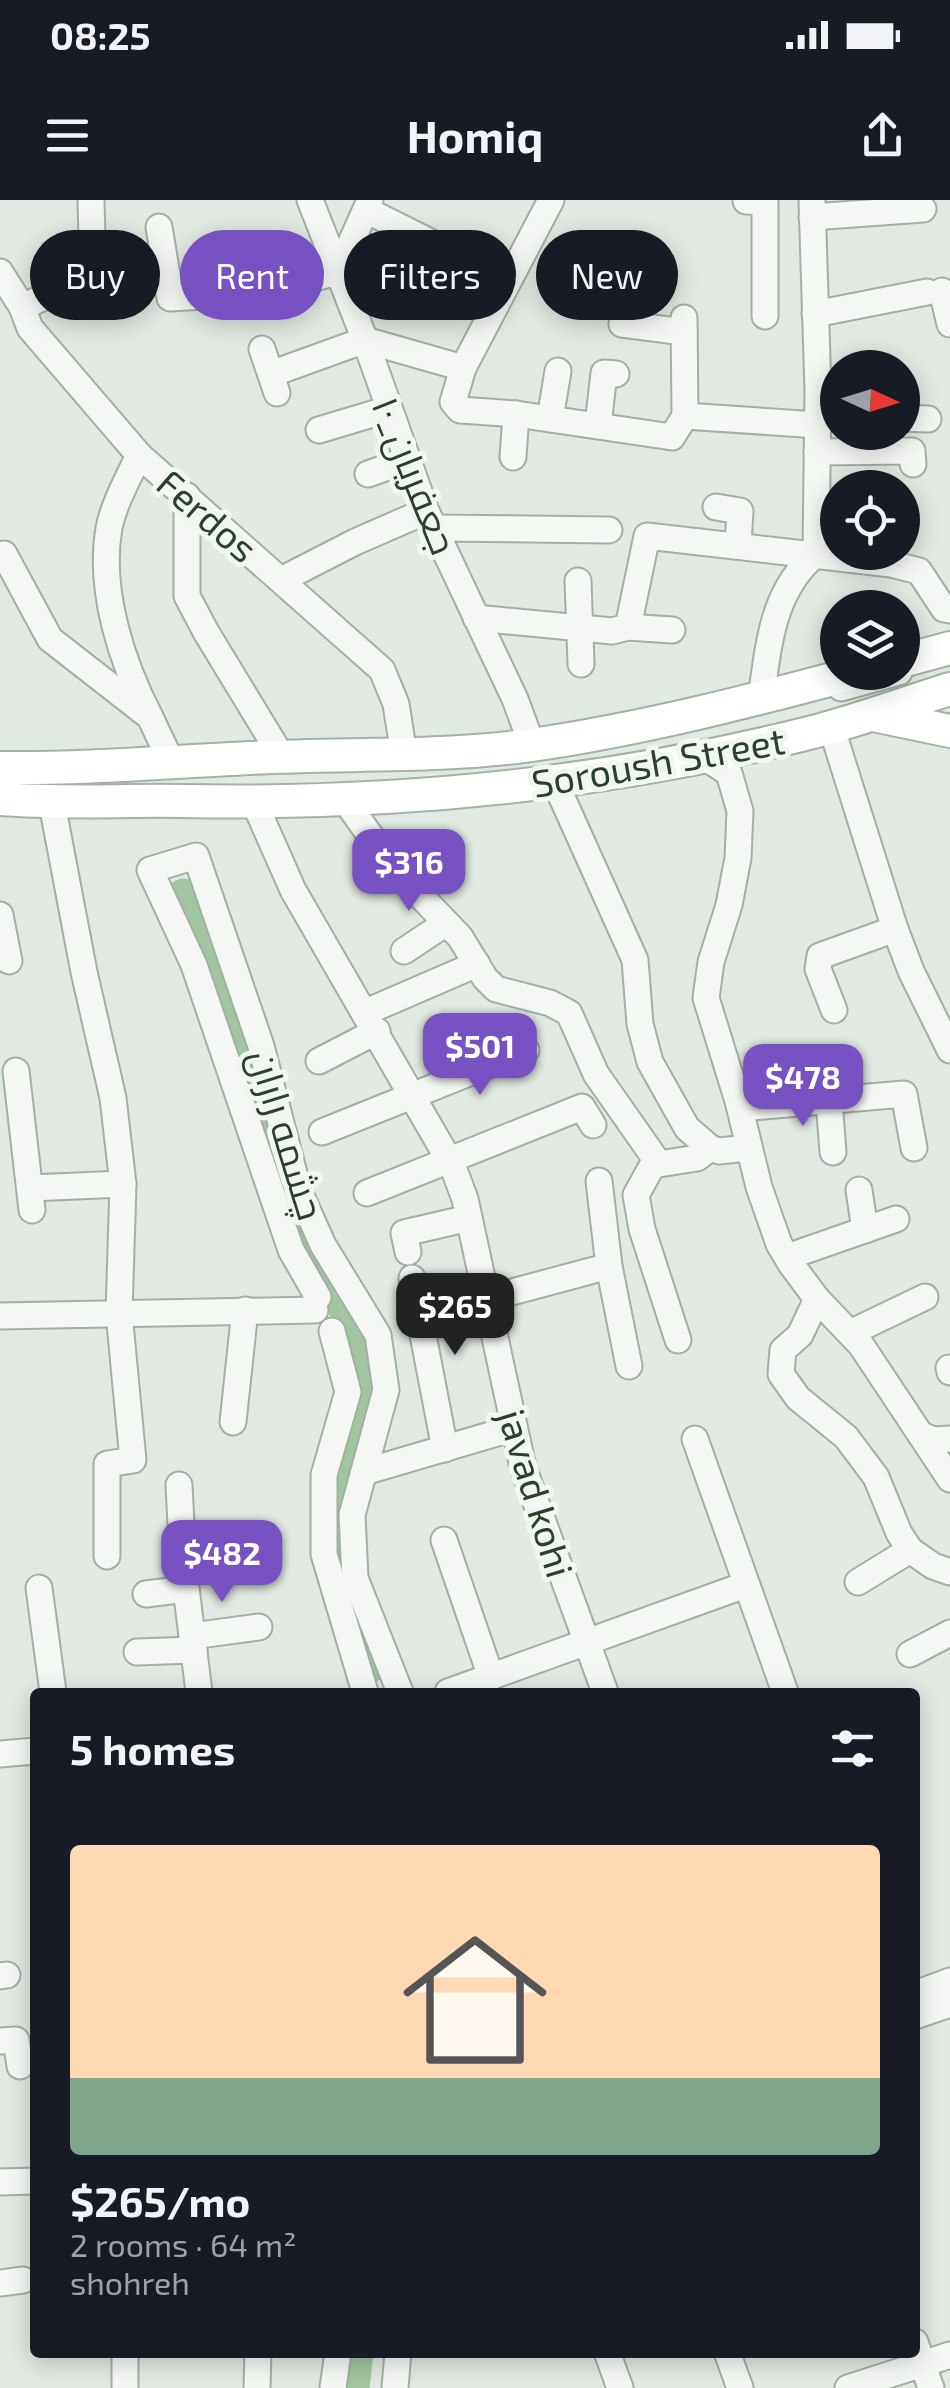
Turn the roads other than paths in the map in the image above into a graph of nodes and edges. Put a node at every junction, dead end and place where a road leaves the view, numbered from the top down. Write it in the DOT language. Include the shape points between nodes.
graph roads {
  1 [pos="90,200"];
  2 [pos="310,200"];
  3 [pos="551,200"];
  4 [pos="746,201"];
  5 [pos="368,205"];
  6 [pos="812,209"];
  7 [pos="923,209"];
  8 [pos="159,226"];
  9 [pos="91,230"];
  10 [pos="411,230"];
  11 [pos="0,272"];
  12 [pos="338,272"];
  13 [pos="768,277"];
  14 [pos="814,278"];
  15 [pos="168,281"];
  16 [pos="160,282"];
  17 [pos="30,303"];
  18 [pos="22,306"];
  19 [pos="816,314"];
  20 [pos="766,316"];
  21 [pos="622,324"];
  22 [pos="950,324"];
  23 [pos="365,340"];
  24 [pos="262,348"];
  25 [pos="820,366"];
  26 [pos="463,368"];
  27 [pos="558,370"];
  28 [pos="616,374"];
  29 [pos="388,409"];
  30 [pos="516,414"];
  31 [pos="685,416"];
  32 [pos="820,418"];
  33 [pos="550,419"];
  34 [pos="598,425"];
  35 [pos="319,430"];
  36 [pos="820,437"];
  37 [pos="817,452"];
  38 [pos="139,454"];
  39 [pos="513,458"];
  40 [pos="407,460"];
  41 [pos="912,464"];
  42 [pos="368,474"];
  43 [pos="187,496"];
  44 [pos="716,507"];
  45 [pos="430,520"];
  46 [pos="609,530"];
  47 [pos="738,544"];
  48 [pos="4,554"];
  49 [pos="816,554"];
  50 [pos="280,580"];
  51 [pos="578,582"];
  52 [pos="950,610"];
  53 [pos="476,618"];
  54 [pos="628,627"];
  55 [pos="580,628"];
  56 [pos="672,630"];
  57 [pos="950,648"];
  58 [pos="920,656"];
  59 [pos="581,664"];
  60 [pos="920,666"];
  61 [pos="820,682"];
  62 [pos="950,685"];
  63 [pos="829,690"];
  64 [pos="761,698"];
  65 [pos="868,714"];
  66 [pos="150,718"];
  67 [pos="830,726"];
  68 [pos="950,730"];
  69 [pos="532,745"];
  70 [pos="0,746"];
  71 [pos="167,753"];
  72 [pos="404,755"];
  73 [pos="703,756"];
  74 [pos="267,757"];
  75 [pos="0,768"];
  76 [pos="554,782"];
  77 [pos="346,800"];
  78 [pos="0,802"];
  79 [pos="52,804"];
  80 [pos="263,804"];
  81 [pos="0,915"];
  82 [pos="446,922"];
  83 [pos="896,930"];
  84 [pos="404,951"];
  85 [pos="9,961"];
  86 [pos="477,964"];
  87 [pos="834,1010"];
  88 [pos="371,1022"];
  89 [pos="526,1050"];
  90 [pos="950,1050"];
  91 [pos="319,1061"];
  92 [pos="16,1071"];
  93 [pos="413,1095"];
  94 [pos="828,1101"];
  95 [pos="740,1108"];
  96 [pos="593,1125"];
  97 [pos="322,1132"];
  98 [pos="710,1148"];
  99 [pos="748,1148"];
  100 [pos="914,1148"];
  101 [pos="833,1152"];
  102 [pos="450,1161"];
  103 [pos="659,1164"];
  104 [pos="600,1181"];
  105 [pos="123,1184"];
  106 [pos="859,1190"];
  107 [pos="367,1193"];
  108 [pos="470,1218"];
  109 [pos="896,1218"];
  110 [pos="865,1230"];
  111 [pos="408,1252"];
  112 [pos="787,1257"];
  113 [pos="608,1266"];
  114 [pos="412,1278"];
  115 [pos="925,1297"];
  116 [pos="486,1299"];
  117 [pos="817,1299"];
  118 [pos="245,1310"];
  119 [pos="119,1313"];
  120 [pos="0,1316"];
  121 [pos="332,1331"];
  122 [pos="850,1333"];
  123 [pos="678,1340"];
  124 [pos="628,1366"];
  125 [pos="233,1422"];
  126 [pos="514,1428"];
  127 [pos="921,1435"];
  128 [pos="950,1438"];
  129 [pos="695,1439"];
  130 [pos="444,1449"];
  131 [pos="364,1472"];
  132 [pos="950,1479"];
  133 [pos="179,1485"];
  134 [pos="444,1540"];
  135 [pos="910,1550"];
  136 [pos="107,1556"];
  137 [pos="950,1572"];
  138 [pos="858,1582"];
  139 [pos="745,1585"];
  140 [pos="39,1588"];
  141 [pos="186,1589"];
  142 [pos="146,1594"];
  143 [pos="259,1627"];
  144 [pos="950,1633"];
  145 [pos="587,1642"];
  146 [pos="193,1643"];
  147 [pos="137,1652"];
  148 [pos="910,1654"];
  149 [pos="491,1677"];
  150 [pos="53,1688"];
  151 [pos="199,1688"];
  152 [pos="364,1688"];
  153 [pos="398,1688"];
  154 [pos="459,1688"];
  155 [pos="604,1688"];
  156 [pos="784,1688"];
  157 [pos="30,1751"];
  158 [pos="0,1754"];
  159 [pos="950,1981"];
  160 [pos="920,1992"];
  161 [pos="950,2004"];
  162 [pos="920,2014"];
  163 [pos="0,2041"];
  164 [pos="20,2066"];
  165 [pos="0,2182"];
  166 [pos="30,2182"];
  167 [pos="950,2354"];
  168 [pos="125,2358"];
  169 [pos="258,2358"];
  170 [pos="337,2358"];
  171 [pos="397,2358"];
  172 [pos="609,2358"];
  173 [pos="729,2358"];
  174 [pos="923,2365"];
  175 [pos="125,2388"];
  176 [pos="257,2388"];
  177 [pos="334,2388"];
  178 [pos="394,2388"];
  179 [pos="620,2388"];
  180 [pos="740,2388"];
  181 [pos="848,2388"];
  1 -- 9 [label="street"];
  2 -- 12 [label="street, ۱۰_جعفریان"];
  3 -- 26 [label="street"];
  4 -- 13 [label="street" via="764,202"];
  5 -- 10 [label="street"];
  5 -- 12 [label="street"];
  6 -- 7 [label="street"];
  6 -- 14 [label="street"];
  8 -- 15 [label="street"];
  11 -- 18 [label="street, Ferdos"];
  12 -- 15 [label="street" via="256,293 170,298"];
  12 -- 23 [label="street, ۱۰_جعفریان"];
  13 -- 14 [label="street"];
  13 -- 20 [label="street"];
  14 -- 19 [label="street"];
  15 -- 16 [label="street"];
  17 -- 18 [label="street"];
  18 -- 38 [label="street, Ferdos" via="30,328"];
  19 -- 22 [label="street" via="934,292"];
  19 -- 25 [label="street"];
  21 -- 31 [label="street" via="684,325"];
  23 -- 24 [label="street" via="274,384"];
  23 -- 26 [label="street"];
  23 -- 29 [label="street, ۱۰_جعفریان"];
  26 -- 30 [label="street" via="453,402 460,410"];
  27 -- 33 [label="street"];
  28 -- 34 [label="street" via="604,373"];
  29 -- 35 [label="street"];
  29 -- 40 [label="street, ۱۰_جعفریان"];
  30 -- 33 [label="street"];
  30 -- 39 [label="street"];
  31 -- 32 [label="street"];
  31 -- 34 [label="street" via="672,437"];
  33 -- 34 [label="street"];
  36 -- 37 [label="street"];
  37 -- 41 [label="street" via="912,451"];
  37 -- 49 [label="street"];
  38 -- 43 [label="street, Ferdos"];
  38 -- 66 [label="street" via="110,525 108,555 111,606"];
  40 -- 42 [label="street"];
  40 -- 45 [label="street, ۱۰_جعفریان"];
  43 -- 50 [label="street, Ferdos"];
  43 -- 74 [label="street" via="188,596"];
  44 -- 47 [label="street" via="740,511"];
  45 -- 46 [label="street"];
  45 -- 50 [label="street"];
  45 -- 53 [label="street, ۱۰_جعفریان"];
  47 -- 49 [label="street"];
  47 -- 54 [label="street" via="647,536"];
  48 -- 66 [label="street" via="50,639"];
  49 -- 52 [label="street" via="919,571"];
  49 -- 64 [label="street" via="793,576 773,622"];
  50 -- 72 [label="street, Ferdos" via="382,670 396,704"];
  51 -- 55 [label="street"];
  53 -- 55 [label="street"];
  53 -- 69 [label="street, ۱۰_جعفریان"];
  54 -- 55 [label="street"];
  54 -- 56 [label="street"];
  55 -- 59 [label="street"];
  57 -- 58 [label="main road"];
  57 -- 60 [label="street"];
  61 -- 64 [label="main road, Soroush Street"];
  62 -- 65 [label="main road, Soroush Street"];
  62 -- 80 [label="street" via="660,757 485,781 281,794"];
  63 -- 74 [label="street" via="652,735 536,754 285,768"];
  64 -- 69 [label="main road, Soroush Street"];
  65 -- 67 [label="main road, Soroush Street"];
  65 -- 68 [label="main road"];
  66 -- 71 [label="street"];
  67 -- 73 [label="main road, Soroush Street"];
  67 -- 83 [label="street"];
  69 -- 72 [label="main road, Soroush Street"];
  70 -- 71 [label="main road"];
  71 -- 74 [label="main road"];
  72 -- 74 [label="main road, Soroush Street"];
  73 -- 76 [label="main road, Soroush Street"];
  73 -- 95 [label="street" via="730,773 740,811 735,874 706,998"];
  74 -- 75 [label="main road, Soroush Street"];
  76 -- 77 [label="main road, Soroush Street"];
  76 -- 98 [label="street" via="635,960 650,1062 687,1128"];
  77 -- 80 [label="main road, Soroush Street"];
  77 -- 82 [label="street" via="391,865"];
  78 -- 79 [label="main road, Soroush Street"];
  79 -- 80 [label="main road, Soroush Street"];
  79 -- 105 [label="street" via="114,1098"];
  80 -- 88 [label="street, javad kohi" via="294,890"];
  81 -- 85 [label="street"];
  82 -- 84 [label="street"];
  82 -- 86 [label="street"];
  83 -- 87 [label="street" via="820,956 818,969"];
  83 -- 90 [label="street"];
  86 -- 88 [label="street"];
  86 -- 103 [label="street" via="496,989 568,1013 596,1074"];
  88 -- 91 [label="street"];
  88 -- 93 [label="street, javad kohi"];
  89 -- 93 [label="street"];
  92 -- 105 [label="street" via="31,1199"];
  93 -- 97 [label="street"];
  93 -- 102 [label="street, javad kohi"];
  94 -- 95 [label="street"];
  94 -- 100 [label="street" via="904,1094"];
  94 -- 101 [label="street"];
  95 -- 99 [label="street"];
  96 -- 102 [label="street" via="582,1107"];
  98 -- 99 [label="street"];
  98 -- 103 [label="street" via="698,1158"];
  99 -- 112 [label="street"];
  102 -- 107 [label="street"];
  102 -- 108 [label="street, javad kohi"];
  103 -- 123 [label="street" via="636,1195"];
  104 -- 113 [label="street"];
  105 -- 119 [label="street"];
  106 -- 110 [label="street"];
  108 -- 111 [label="street" via="404,1233"];
  108 -- 116 [label="street, javad kohi"];
  109 -- 110 [label="street"];
  110 -- 112 [label="street"];
  112 -- 117 [label="street"];
  113 -- 116 [label="street"];
  113 -- 124 [label="street"];
  114 -- 130 [label="street"];
  115 -- 122 [label="street"];
  116 -- 126 [label="street, javad kohi"];
  117 -- 122 [label="street"];
  117 -- 135 [label="street" via="800,1335 783,1350 781,1374 876,1476"];
  118 -- 119 [label="street"];
  118 -- 125 [label="street"];
  118 -- 131 [label="street, چشمه راران" via="317,1303 291,1250 194,965 150,870 196,856 262,1046 298,1190 322,1244 378,1335 386,1390"];
  119 -- 120 [label="street"];
  119 -- 136 [label="street" via="133,1460 107,1464"];
  121 -- 152 [label="street" via="348,1392 324,1474 324,1554"];
  122 -- 127 [label="street"];
  126 -- 130 [label="street"];
  126 -- 145 [label="street, javad kohi"];
  127 -- 128 [label="street"];
  127 -- 132 [label="street"];
  129 -- 139 [label="street"];
  130 -- 131 [label="street"];
  131 -- 153 [label="street, چشمه راران" via="352,1515 355,1578"];
  133 -- 141 [label="street"];
  134 -- 149 [label="street"];
  135 -- 137 [label="street"];
  135 -- 138 [label="street"];
  139 -- 145 [label="street"];
  139 -- 156 [label="street"];
  140 -- 150 [label="street"];
  141 -- 142 [label="street"];
  141 -- 146 [label="street"];
  143 -- 146 [label="street"];
  144 -- 148 [label="street"];
  145 -- 149 [label="street"];
  145 -- 155 [label="street, javad kohi"];
  146 -- 147 [label="street"];
  146 -- 151 [label="street"];
  149 -- 154 [label="street"];
  157 -- 158 [label="street"];
  159 -- 160 [label="street"];
  161 -- 162 [label="street"];
  163 -- 164 [label="street" via="16,2040"];
  165 -- 166 [label="street"];
  167 -- 174 [label="street"];
  168 -- 175 [label="street"];
  169 -- 176 [label="street"];
  170 -- 177 [label="street"];
  171 -- 178 [label="street"];
  172 -- 179 [label="street"];
  173 -- 180 [label="street"];
  174 -- 181 [label="street"];
}
